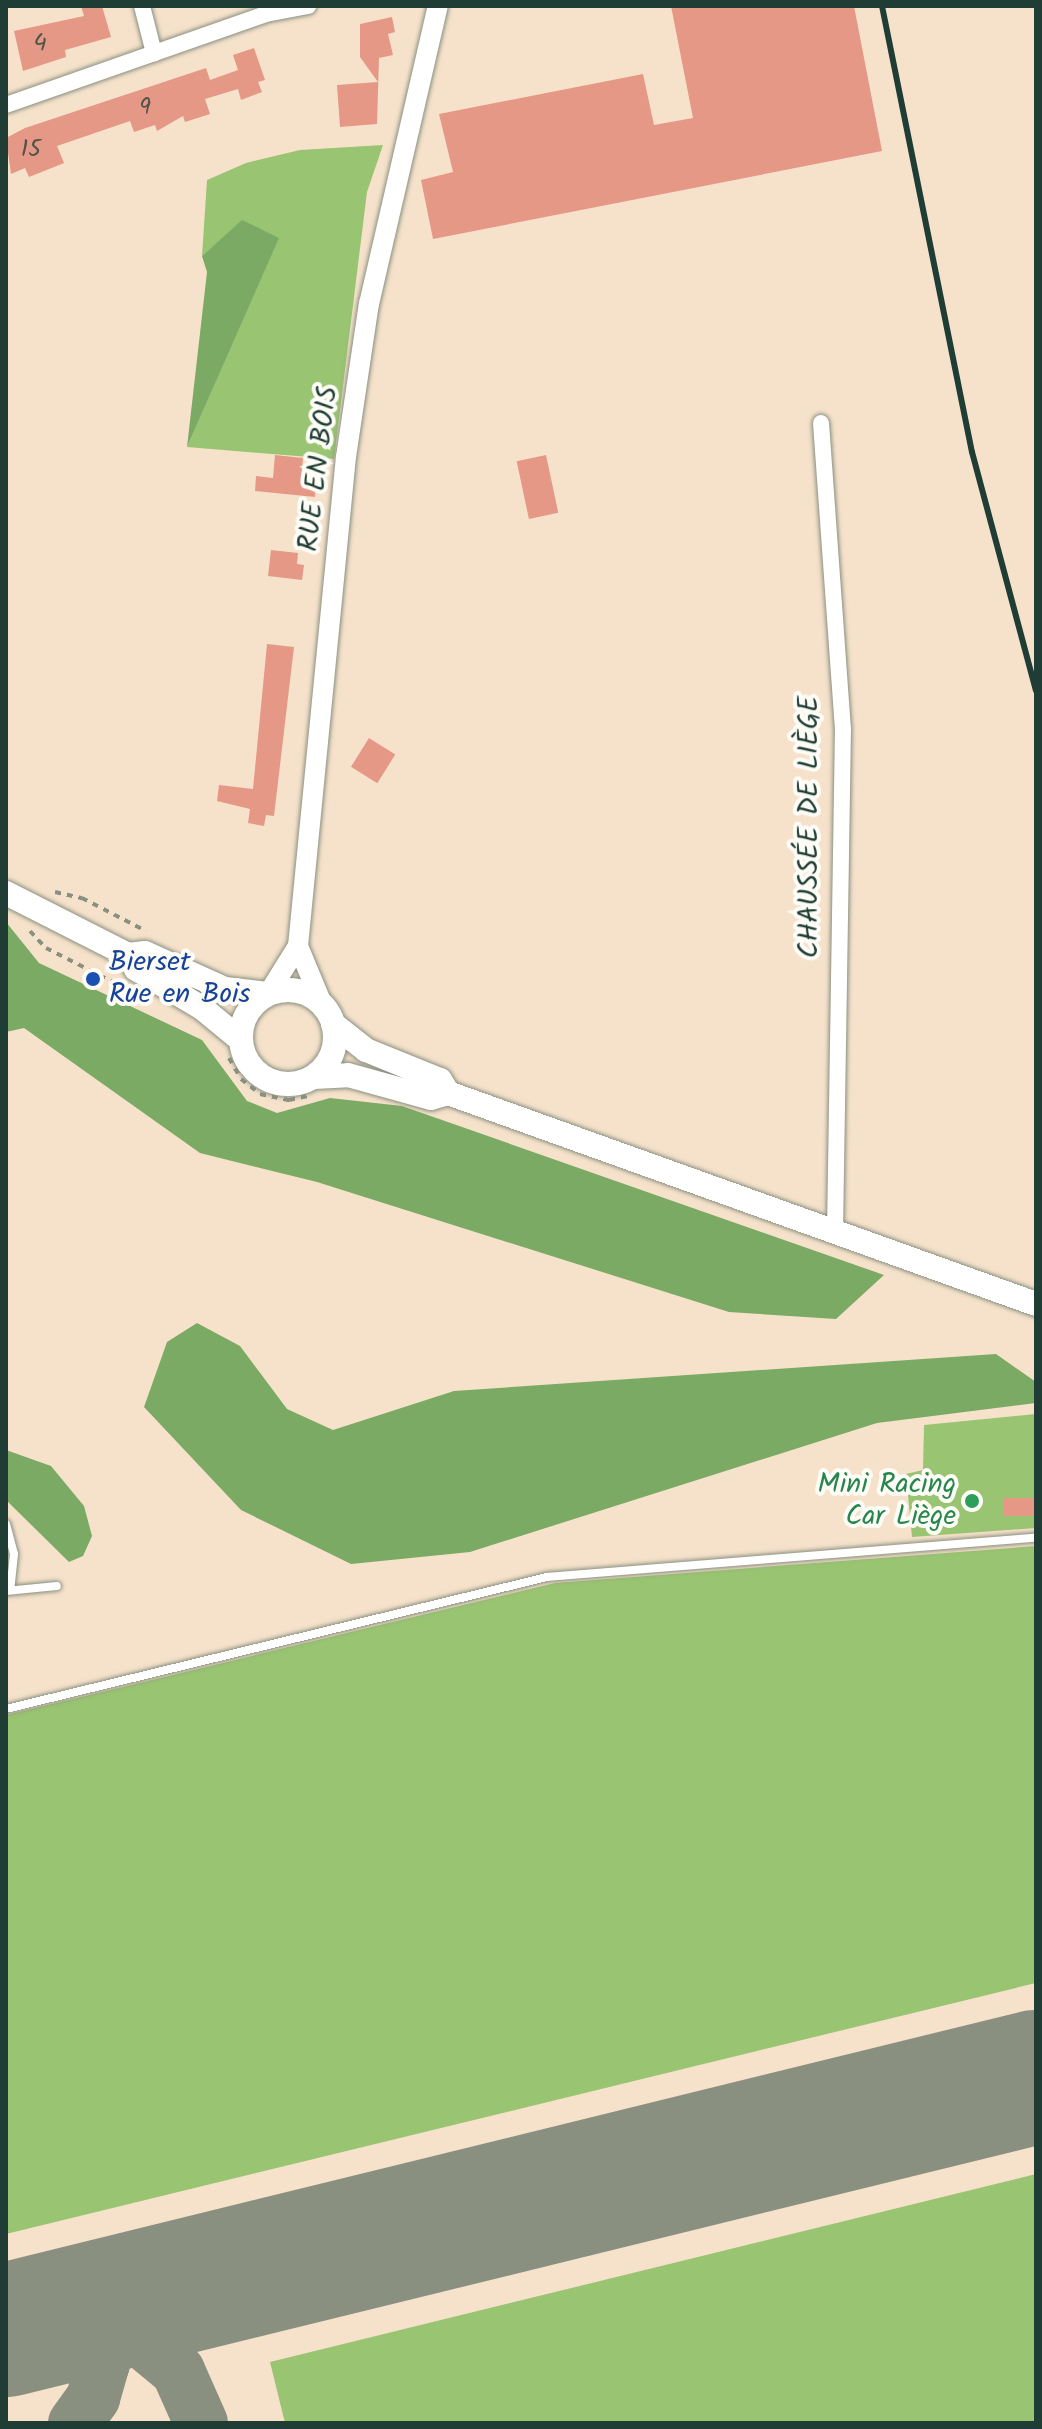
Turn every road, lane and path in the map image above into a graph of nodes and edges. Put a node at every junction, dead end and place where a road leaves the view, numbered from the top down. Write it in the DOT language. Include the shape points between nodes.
graph roads {
  1 [pos="142,6"];
  2 [pos="308,6"];
  3 [pos="438,6"];
  4 [pos="154,53"];
  5 [pos="6,105"];
  6 [pos="821,423"];
  7 [pos="52,892"];
  8 [pos="6,893"];
  9 [pos="154,936"];
  10 [pos="298,946"];
  11 [pos="128,955"];
  12 [pos="268,994"];
  13 [pos="328,1015"];
  14 [pos="241,1040"];
  15 [pos="314,1077"];
  16 [pos="448,1093"];
  17 [pos="835,1232"];
  18 [pos="1036,1304"];
  19 [pos="6,1524"];
  20 [pos="1036,1538"];
  21 [pos="57,1586"];
  22 [pos="8,1590"];
  23 [pos="6,1709"];
  1 -- 4 [label="street"];
  2 -- 4 [label="street" via="266,14"];
  3 -- 10 [label="street, RUE EN BOIS" via="369,304 346,457"];
  4 -- 5 [label="street"];
  6 -- 17 [label="street, CHAUSSÉE DE LIÈGE" via="843,728"];
  7 -- 9 [label="path" via="82,898"];
  8 -- 11 [label="main road"];
  10 -- 12 [label="street, RUE EN BOIS"];
  10 -- 13 [label="street, RUE EN BOIS"];
  11 -- 12 [label="main road" via="145,953 225,989"];
  11 -- 14 [label="main road" via="136,969 202,1008"];
  12 -- 13 [label="main road" via="295,990"];
  12 -- 14 [label="main road" via="248,1013"];
  13 -- 15 [label="main road" via="333,1052"];
  13 -- 16 [label="main road" via="366,1050 440,1080"];
  14 -- 15 [label="main road" via="249,1063 267,1079 291,1084"];
  15 -- 16 [label="main road" via="348,1075 431,1098"];
  16 -- 17 [label="main road"];
  17 -- 18 [label="main road"];
  19 -- 22 [label="lane" via="14,1554"];
  20 -- 23 [label="lane" via="547,1577"];
  21 -- 22 [label="lane"];
}
